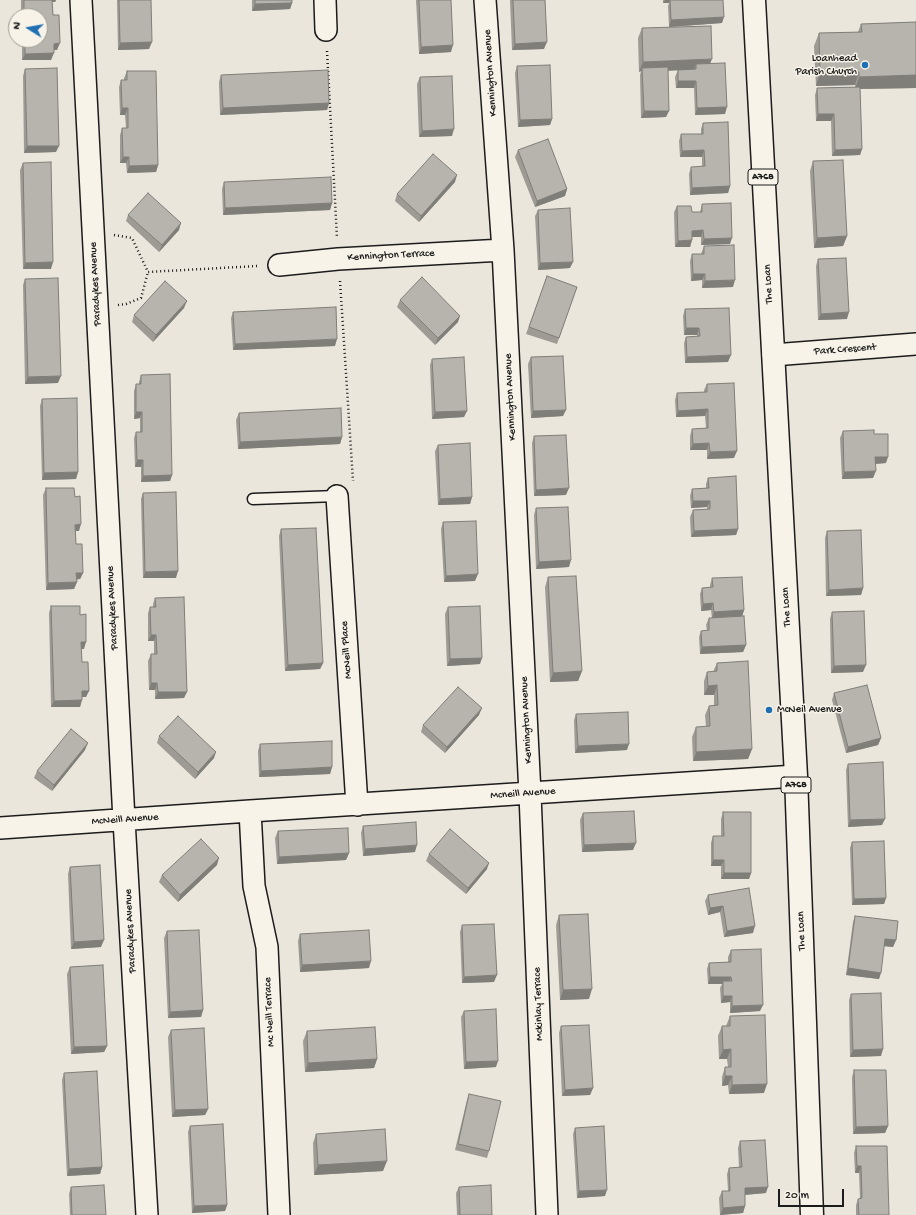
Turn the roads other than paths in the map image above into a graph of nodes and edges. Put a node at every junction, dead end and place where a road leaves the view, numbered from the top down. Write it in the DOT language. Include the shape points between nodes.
graph roads {
  1 [pos="81,0"];
  2 [pos="325,0"];
  3 [pos="485,0"];
  4 [pos="754,0"];
  5 [pos="326,30"];
  6 [pos="503,250"];
  7 [pos="279,265"];
  8 [pos="916,344"];
  9 [pos="773,355"];
  10 [pos="337,496"];
  11 [pos="253,499"];
  12 [pos="796,776"];
  13 [pos="530,794"];
  14 [pos="357,805"];
  15 [pos="250,811"];
  16 [pos="124,820"];
  17 [pos="0,828"];
  18 [pos="147,1215"];
  19 [pos="279,1215"];
  20 [pos="547,1215"];
  21 [pos="812,1215"];
  1 -- 16 [label="street, Paradykes Avenue"];
  2 -- 5 [label="street"];
  3 -- 6 [label="street, Kennington Avenue"];
  4 -- 9 [label="main road, The Loan / A768"];
  6 -- 7 [label="street, Kennington Terrace" via="338,259"];
  6 -- 13 [label="street, Kennington Avenue"];
  8 -- 9 [label="street, Park Crescent"];
  9 -- 12 [label="main road, The Loan / A768"];
  10 -- 11 [label="lane"];
  10 -- 14 [label="street, McNeill Place"];
  12 -- 13 [label="street, Mcneill Avenue"];
  12 -- 21 [label="main road, The Loan / A768"];
  13 -- 14 [label="street, Mcneill Avenue"];
  13 -- 20 [label="street, Mckinlay Terrace"];
  14 -- 15 [label="street, Mcneill Avenue"];
  15 -- 16 [label="street, McNeill Avenue"];
  15 -- 19 [label="street, Mc Neill Terrace" via="254,886 267,947"];
  16 -- 17 [label="street, McNeill Avenue"];
  16 -- 18 [label="street, Paradykes Avenue"];
}
